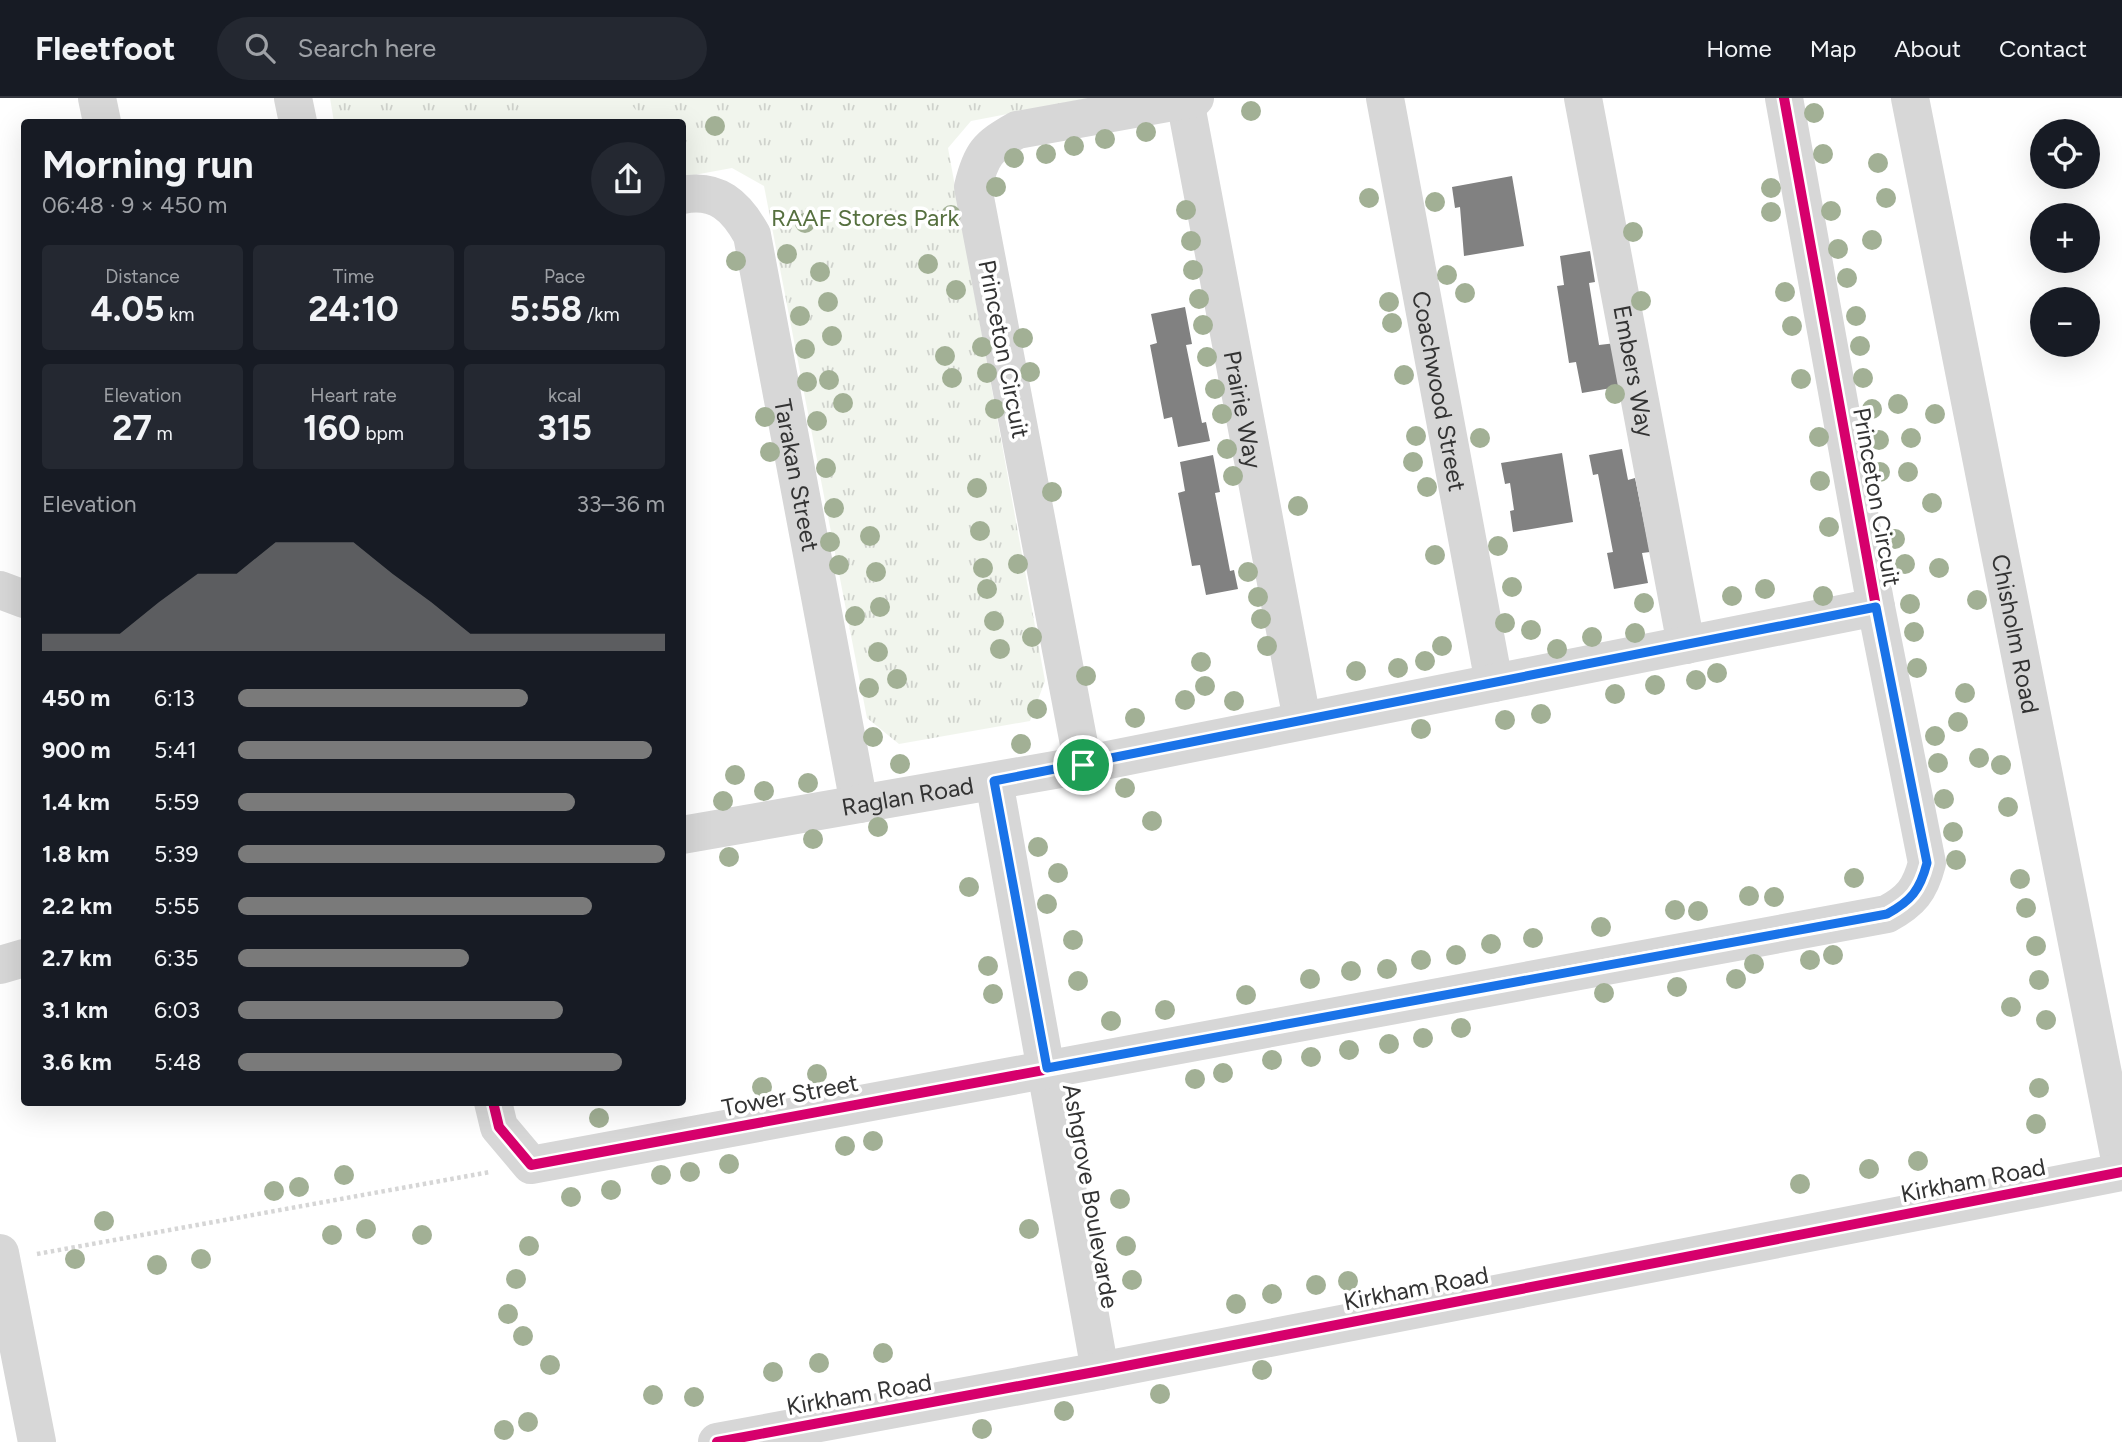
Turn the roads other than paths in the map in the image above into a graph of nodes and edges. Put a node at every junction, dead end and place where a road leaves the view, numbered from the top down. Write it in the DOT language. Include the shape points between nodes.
graph roads {
  1 [pos="97,98"];
  2 [pos="293,98"];
  3 [pos="1385,98"];
  4 [pos="1583,98"];
  5 [pos="1784,98"];
  6 [pos="1910,98"];
  7 [pos="1190,99"];
  8 [pos="101,119"];
  9 [pos="297,119"];
  10 [pos="686,194"];
  11 [pos="0,590"];
  12 [pos="21,598"];
  13 [pos="1876,607"];
  14 [pos="1686,645"];
  15 [pos="1493,683"];
  16 [pos="1302,720"];
  17 [pos="1083,765"];
  18 [pos="994,781"];
  19 [pos="859,804"];
  20 [pos="686,834"];
  21 [pos="21,959"];
  22 [pos="0,965"];
  23 [pos="1047,1068"];
  24 [pos="494,1106"];
  25 [pos="2122,1171"];
  26 [pos="1,1257"];
  27 [pos="1100,1371"];
  28 [pos="37,1442"];
  29 [pos="717,1442"];
  1 -- 8 [label="street"];
  2 -- 9 [label="street"];
  3 -- 15 [label="street, Coachwood Street"];
  4 -- 14 [label="street, Embers Way"];
  5 -- 13 [label="street, Princeton Circuit"];
  6 -- 25 [label="street, Chisholm Road"];
  7 -- 16 [label="street, Prairie Way"];
  7 -- 17 [label="street, Princeton Circuit" via="1017,130 995,142 980,159 973,187"];
  10 -- 19 [label="street, Tarakan Street" via="701,191 727,202 752,235"];
  11 -- 12 [label="street"];
  13 -- 14 [label="street, Raglan Road"];
  13 -- 23 [label="street, Princeton Circuit" via="1927,863 1920,887 1908,903 1887,914"];
  14 -- 15 [label="street, Raglan Road"];
  15 -- 16 [label="street, Raglan Road"];
  16 -- 17 [label="street, Raglan Road"];
  17 -- 18 [label="street, Raglan Road"];
  18 -- 19 [label="street, Raglan Road"];
  18 -- 23 [label="street, Ashgrove Boulevarde"];
  19 -- 20 [label="street, Raglan Road"];
  21 -- 22 [label="street"];
  23 -- 24 [label="street, Tower Street" via="531,1165 499,1127"];
  23 -- 27 [label="street, Ashgrove Boulevarde"];
  25 -- 27 [label="street, Kirkham Road"];
  26 -- 28 [label="street"];
  27 -- 29 [label="street, Kirkham Road"];
}
